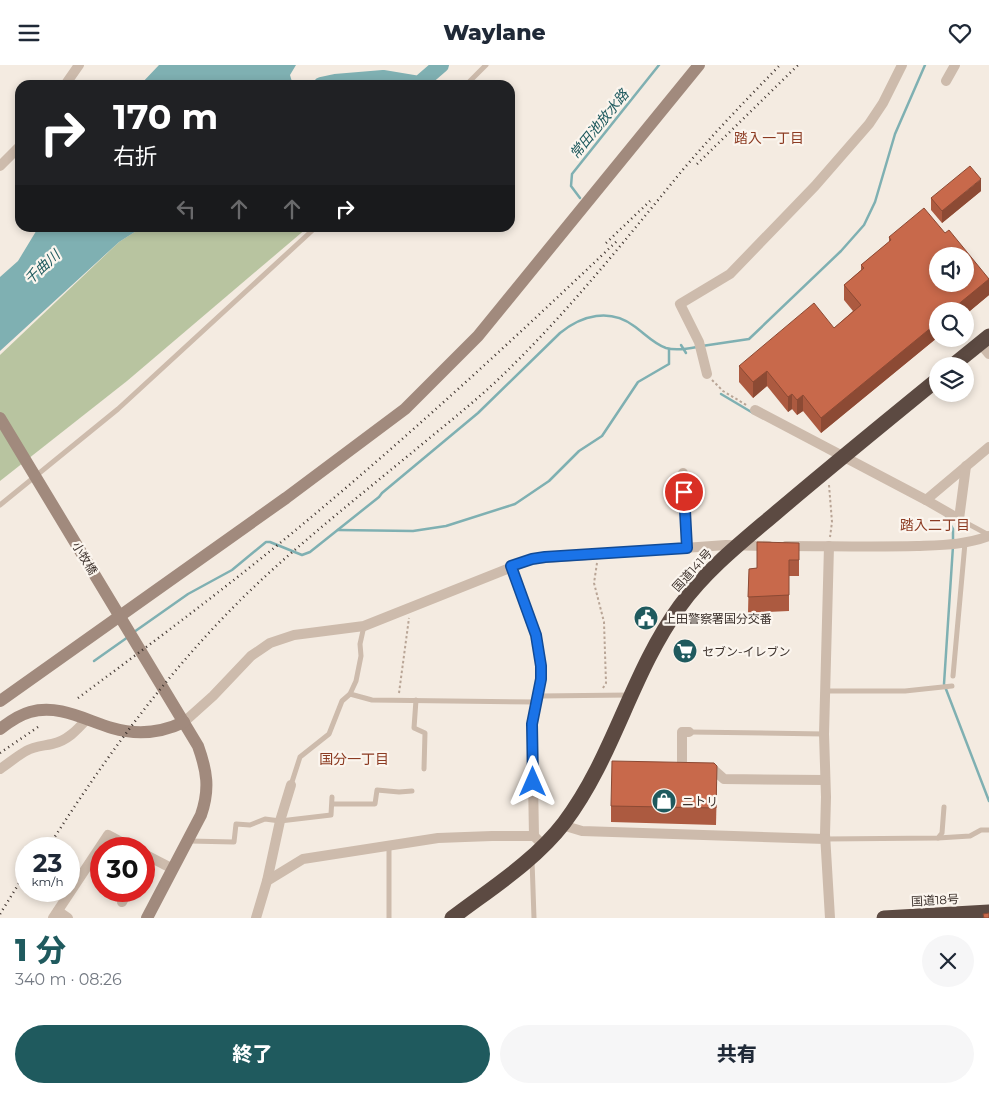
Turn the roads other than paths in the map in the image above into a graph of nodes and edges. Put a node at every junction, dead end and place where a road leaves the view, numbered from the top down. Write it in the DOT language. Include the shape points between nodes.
graph roads {
  1 [pos="79,65"];
  2 [pos="486,65"];
  3 [pos="699,65"];
  4 [pos="902,65"];
  5 [pos="955,65"];
  6 [pos="68,80"];
  7 [pos="471,80"];
  8 [pos="946,81"];
  9 [pos="15,151"];
  10 [pos="0,166"];
  11 [pos="311,232"];
  12 [pos="986,344"];
  13 [pos="966,357"];
  14 [pos="710,378"];
  15 [pos="929,386"];
  16 [pos="752,408"];
  17 [pos="0,418"];
  18 [pos="989,447"];
  19 [pos="844,456"];
  20 [pos="966,466"];
  21 [pos="683,473"];
  22 [pos="926,500"];
  23 [pos="0,505"];
  24 [pos="959,519"];
  25 [pos="989,536"];
  26 [pos="962,543"];
  27 [pos="740,544"];
  28 [pos="829,546"];
  29 [pos="687,548"];
  30 [pos="511,566"];
  31 [pos="364,627"];
  32 [pos="953,675"];
  33 [pos="952,686"];
  34 [pos="824,691"];
  35 [pos="350,694"];
  36 [pos="630,695"];
  37 [pos="538,699"];
  38 [pos="0,701"];
  39 [pos="416,701"];
  40 [pos="87,719"];
  41 [pos="184,722"];
  42 [pos="0,729"];
  43 [pos="690,732"];
  44 [pos="824,734"];
  45 [pos="0,769"];
  46 [pos="424,769"];
  47 [pos="825,780"];
  48 [pos="291,785"];
  49 [pos="412,791"];
  50 [pos="944,807"];
  51 [pos="280,821"];
  52 [pos="562,825"];
  53 [pos="989,830"];
  54 [pos="938,838"];
  55 [pos="825,839"];
  56 [pos="188,841"];
  57 [pos="538,841"];
  58 [pos="389,845"];
  59 [pos="532,857"];
  60 [pos="155,861"];
  61 [pos="90,863"];
  62 [pos="173,869"];
  63 [pos="267,881"];
  64 [pos="989,912"];
  65 [pos="56,915"];
  66 [pos="68,918"];
  67 [pos="147,918"];
  68 [pos="256,918"];
  69 [pos="389,918"];
  70 [pos="452,918"];
  71 [pos="534,918"];
  72 [pos="830,918"];
  73 [pos="884,918"];
  1 -- 6 [label="street"];
  2 -- 7 [label="lane"];
  3 -- 38 [label="street" via="478,336 405,409 286,498"];
  4 -- 14 [label="street" via="869,124 815,186 730,273 680,304 700,346"];
  5 -- 8 [label="street"];
  9 -- 10 [label="street"];
  11 -- 23 [label="lane" via="118,409"];
  12 -- 13 [label="highway"];
  15 -- 19 [label="highway, 国道141号"];
  16 -- 19 [label="street"];
  17 -- 41 [label="street, 小牧橋"];
  18 -- 20 [label="street"];
  19 -- 22 [label="street"];
  19 -- 27 [label="highway, 国道141号"];
  20 -- 22 [label="street"];
  20 -- 24 [label="street"];
  21 -- 29 [label="street"];
  22 -- 24 [label="street"];
  24 -- 25 [label="lane"];
  25 -- 26 [label="street"];
  26 -- 28 [label="street"];
  26 -- 32 [label="lane"];
  27 -- 28 [label="street"];
  27 -- 29 [label="street"];
  27 -- 36 [label="highway, 国道141号" via="707,574 680,606"];
  28 -- 34 [label="street"];
  29 -- 30 [label="street" via="532,559"];
  30 -- 31 [label="street"];
  30 -- 37 [label="street" via="536,635 541,666"];
  31 -- 35 [label="lane" via="356,681"];
  31 -- 41 [label="street" via="294,635 270,643 252,656"];
  33 -- 34 [label="lane" via="905,691"];
  34 -- 44 [label="street"];
  35 -- 39 [label="lane" via="372,700"];
  35 -- 48 [label="lane" via="342,701 329,734 300,757"];
  36 -- 37 [label="lane"];
  36 -- 52 [label="highway, 国道141号" via="593,776"];
  37 -- 39 [label="lane"];
  37 -- 57 [label="street" via="532,724"];
  39 -- 46 [label="lane" via="414,728 425,733"];
  40 -- 41 [label="street" via="138,733"];
  40 -- 42 [label="street" via="44,709 21,715"];
  40 -- 45 [label="street" via="64,740 26,750"];
  41 -- 56 [label="street, 小牧橋" via="198,746 207,786 205,801"];
  43 -- 44 [label="lane"];
  43 -- 47 [label="street" via="682,732 682,773 715,771 724,779"];
  44 -- 47 [label="street"];
  47 -- 55 [label="street"];
  48 -- 51 [label="street"];
  49 -- 51 [label="lane" via="377,790 375,804 332,800 331,815"];
  50 -- 54 [label="lane" via="942,833"];
  51 -- 56 [label="lane" via="265,819 250,825 236,824 234,842"];
  51 -- 63 [label="street"];
  52 -- 55 [label="street" via="582,831"];
  52 -- 57 [label="highway, 国道141号"];
  53 -- 54 [label="lane" via="970,836"];
  54 -- 55 [label="lane"];
  55 -- 72 [label="street"];
  56 -- 62 [label="street, 小牧橋"];
  57 -- 58 [label="street" via="492,835"];
  57 -- 59 [label="highway, 国道141号"];
  58 -- 63 [label="street" via="303,859"];
  58 -- 69 [label="lane"];
  59 -- 70 [label="highway, 国道141号"];
  59 -- 71 [label="lane"];
  60 -- 62 [label="street"];
  61 -- 65 [label="street"];
  62 -- 67 [label="street, 小牧橋"];
  63 -- 68 [label="street"];
  64 -- 73 [label="highway, 国道18号"];
  65 -- 66 [label="street"];
}
